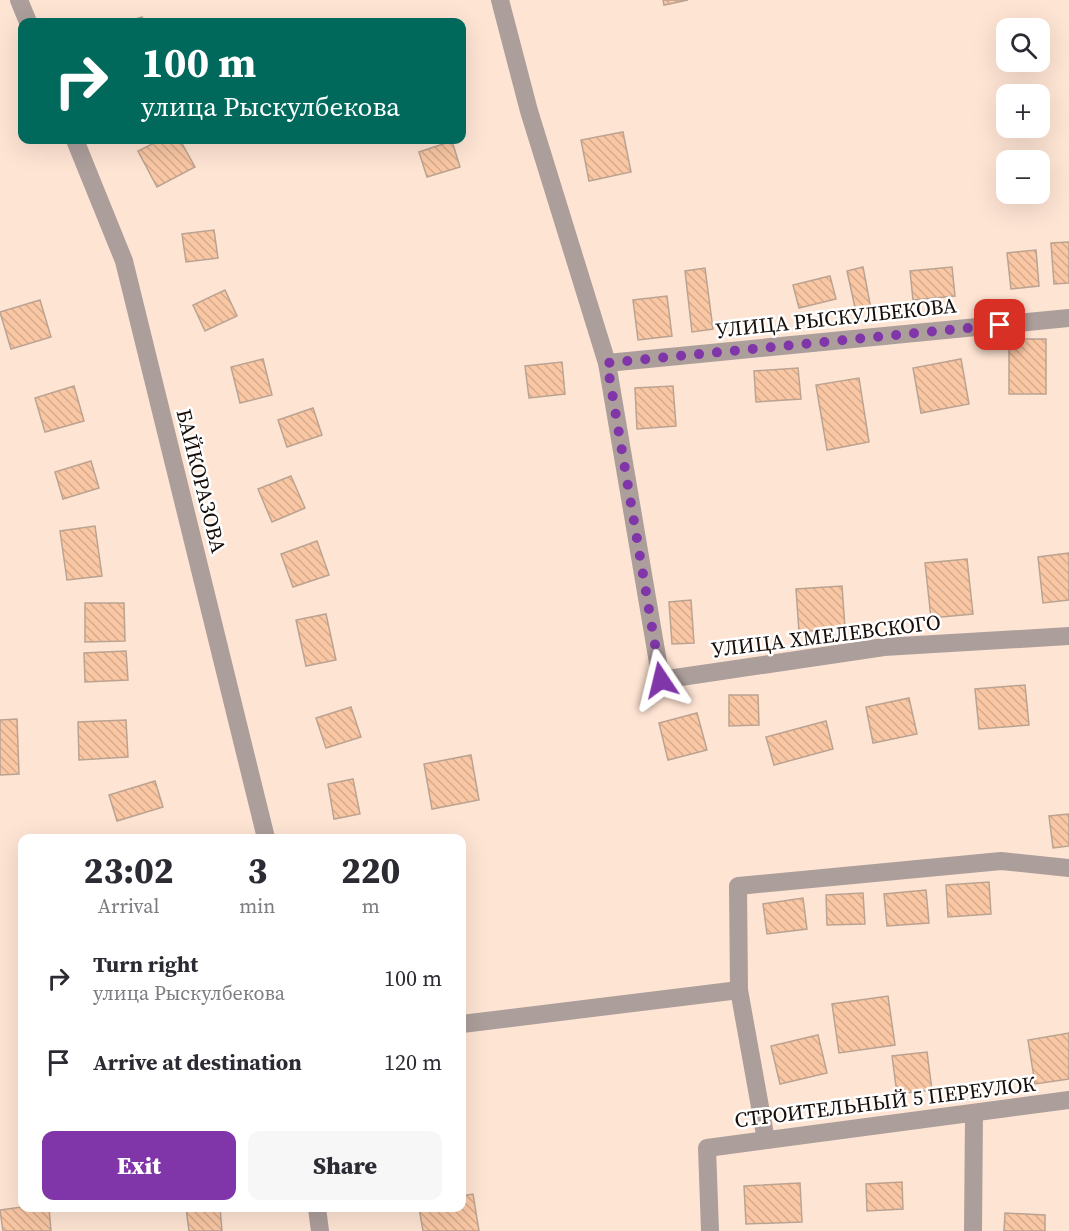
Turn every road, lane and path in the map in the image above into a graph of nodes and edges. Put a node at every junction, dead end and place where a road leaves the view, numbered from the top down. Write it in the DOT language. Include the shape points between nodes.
graph roads {
  1 [pos="19,0"];
  2 [pos="500,0"];
  3 [pos="26,18"];
  4 [pos="77,144"];
  5 [pos="1069,318"];
  6 [pos="607,363"];
  7 [pos="1069,636"];
  8 [pos="265,834"];
  9 [pos="1069,868"];
  10 [pos="739,990"];
  11 [pos="466,1024"];
  12 [pos="1069,1101"];
  13 [pos="974,1113"];
  14 [pos="766,1140"];
  15 [pos="318,1212"];
  16 [pos="320,1231"];
  17 [pos="710,1231"];
  18 [pos="973,1231"];
  1 -- 3 [label="street"];
  2 -- 6 [label="street" via="529,111"];
  4 -- 8 [label="street, БАЙКОРАЗОВА" via="124,261"];
  5 -- 6 [label="street, УЛИЦА РЫСКУЛБЕКОВА"];
  6 -- 7 [label="street, УЛИЦА ХМЕЛЕВСКОГО" via="661,680 884,647"];
  9 -- 10 [label="street" via="1001,861 738,886"];
  10 -- 11 [label="street"];
  10 -- 14 [label="street"];
  12 -- 13 [label="street, СТРОИТЕЛЬНЫЙ 5 ПЕРЕУЛОК"];
  13 -- 14 [label="street, СТРОИТЕЛЬНЫЙ 5 ПЕРЕУЛОК"];
  13 -- 18 [label="street"];
  14 -- 17 [label="street, СТРОИТЕЛЬНЫЙ 5 ПЕРЕУЛОК" via="707,1148"];
  15 -- 16 [label="street"];
}
